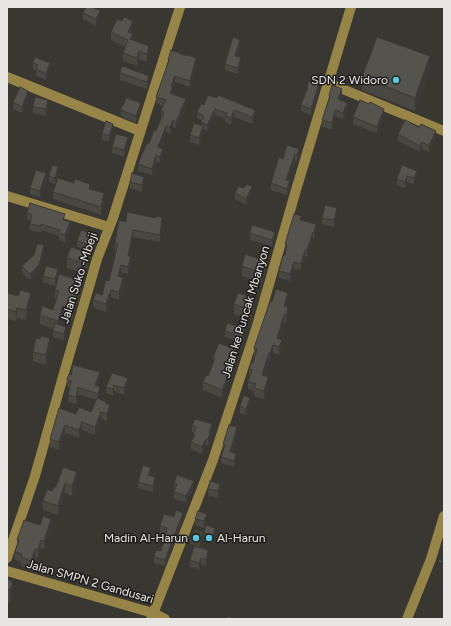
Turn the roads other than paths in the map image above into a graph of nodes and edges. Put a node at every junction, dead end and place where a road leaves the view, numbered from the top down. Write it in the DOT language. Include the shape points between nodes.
graph roads {
  1 [pos="180,7"];
  2 [pos="352,7"];
  3 [pos="7,77"];
  4 [pos="328,83"];
  5 [pos="140,131"];
  6 [pos="444,131"];
  7 [pos="7,196"];
  8 [pos="109,227"];
  9 [pos="444,516"];
  10 [pos="7,558"];
  11 [pos="7,571"];
  12 [pos="152,616"];
  13 [pos="165,619"];
  14 [pos="407,619"];
  1 -- 5 [label="street, Jalan Suko -Mbeji"];
  2 -- 4 [label="street, Jalan ke Puncak Mbanyon"];
  3 -- 5 [label="street"];
  4 -- 6 [label="street"];
  4 -- 12 [label="street, Jalan ke Puncak Mbanyon" via="257,326 213,460"];
  5 -- 8 [label="street, Jalan Suko -Mbeji"];
  7 -- 8 [label="street"];
  8 -- 10 [label="street, Jalan Suko -Mbeji" via="95,267 35,476"];
  9 -- 14 [label="street" via="431,559"];
  11 -- 12 [label="street, Jalan SMPN 2 Gandusari"];
  12 -- 13 [label="street, Jalan SMPN 2 Gandusari"];
}
